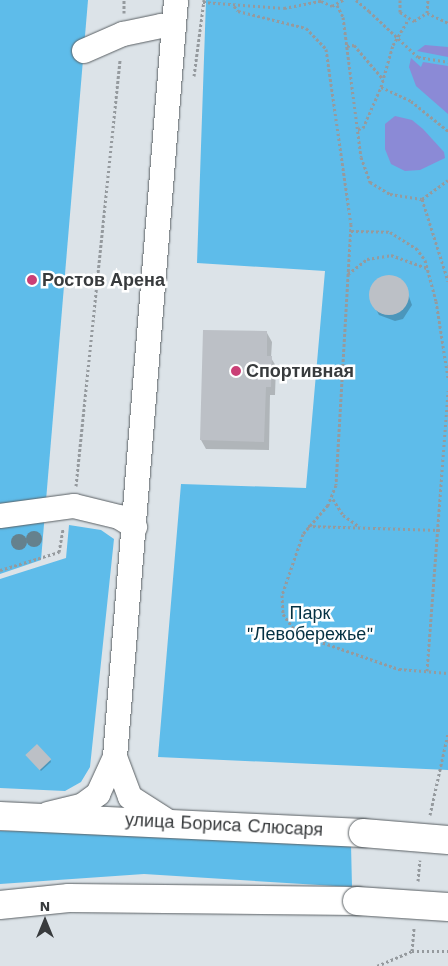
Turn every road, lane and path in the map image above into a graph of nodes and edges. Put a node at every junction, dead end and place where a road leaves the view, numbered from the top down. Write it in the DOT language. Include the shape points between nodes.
graph roads {
  1 [pos="124,0"];
  2 [pos="176,0"];
  3 [pos="343,0"];
  4 [pos="356,0"];
  5 [pos="400,0"];
  6 [pos="428,0"];
  7 [pos="321,1"];
  8 [pos="203,2"];
  9 [pos="337,4"];
  10 [pos="234,6"];
  11 [pos="428,13"];
  12 [pos="408,20"];
  13 [pos="448,23"];
  14 [pos="174,27"];
  15 [pos="123,34"];
  16 [pos="347,46"];
  17 [pos="84,51"];
  18 [pos="448,62"];
  19 [pos="383,79"];
  20 [pos="381,87"];
  21 [pos="358,129"];
  22 [pos="448,131"];
  23 [pos="448,180"];
  24 [pos="422,199"];
  25 [pos="351,231"];
  26 [pos="427,268"];
  27 [pos="348,274"];
  28 [pos="448,281"];
  29 [pos="448,378"];
  30 [pos="448,391"];
  31 [pos="332,498"];
  32 [pos="74,506"];
  33 [pos="0,516"];
  34 [pos="307,526"];
  35 [pos="135,527"];
  36 [pos="362,528"];
  37 [pos="440,530"];
  38 [pos="0,570"];
  39 [pos="428,671"];
  40 [pos="448,673"];
  41 [pos="115,757"];
  42 [pos="12,817"];
  43 [pos="169,822"];
  44 [pos="448,840"];
  45 [pos="0,904"];
  46 [pos="448,907"];
  47 [pos="448,951"];
  48 [pos="377,966"];
  1 -- 15 [label="path"];
  2 -- 14 [label="street"];
  3 -- 9 [label="path"];
  4 -- 18 [label="path, bridge" via="418,57"];
  5 -- 12 [label="path" via="400,12"];
  6 -- 11 [label="path"];
  7 -- 9 [label="path"];
  7 -- 10 [label="path" via="284,8"];
  8 -- 10 [label="path"];
  9 -- 16 [label="path" via="343,17"];
  10 -- 25 [label="path" via="238,11 306,28 326,49"];
  11 -- 12 [label="path" via="419,20"];
  11 -- 13 [label="path"];
  12 -- 19 [label="path" via="393,45"];
  14 -- 15 [label="street" via="161,26"];
  14 -- 35 [label="street"];
  15 -- 17 [label="street"];
  15 -- 32 [label="path"];
  16 -- 19 [label="path" via="354,45"];
  16 -- 21 [label="path"];
  19 -- 20 [label="path"];
  20 -- 21 [label="path" via="363,128"];
  20 -- 22 [label="path" via="410,102"];
  21 -- 24 [label="path" via="363,165 370,182 390,194"];
  23 -- 24 [label="path"];
  24 -- 28 [label="path"];
  25 -- 26 [label="path" via="390,232 416,248"];
  25 -- 27 [label="path"];
  26 -- 27 [label="path" via="402,256 379,256 367,259"];
  26 -- 29 [label="path" via="436,301"];
  27 -- 31 [label="path" via="336,486"];
  30 -- 37 [label="path"];
  31 -- 34 [label="path"];
  31 -- 36 [label="path" via="343,515"];
  32 -- 33 [label="street"];
  32 -- 35 [label="street" via="119,517"];
  32 -- 38 [label="path" via="64,524 59,552"];
  34 -- 36 [label="path"];
  34 -- 39 [label="path" via="282,595 286,620 304,636 400,669"];
  35 -- 41 [label="street"];
  36 -- 37 [label="path"];
  37 -- 39 [label="path"];
  39 -- 40 [label="path"];
  41 -- 42 [label="street" via="98,794 83,805"];
  41 -- 43 [label="street" via="130,797"];
  42 -- 43 [label="main road, улица Бориса Слюсаря"];
  43 -- 44 [label="main road, улица Бориса Слюсаря, bridge"];
  45 -- 46 [label="main road, bridge" via="69,898 357,901"];
  47 -- 48 [label="path" via="412,951"];
}
